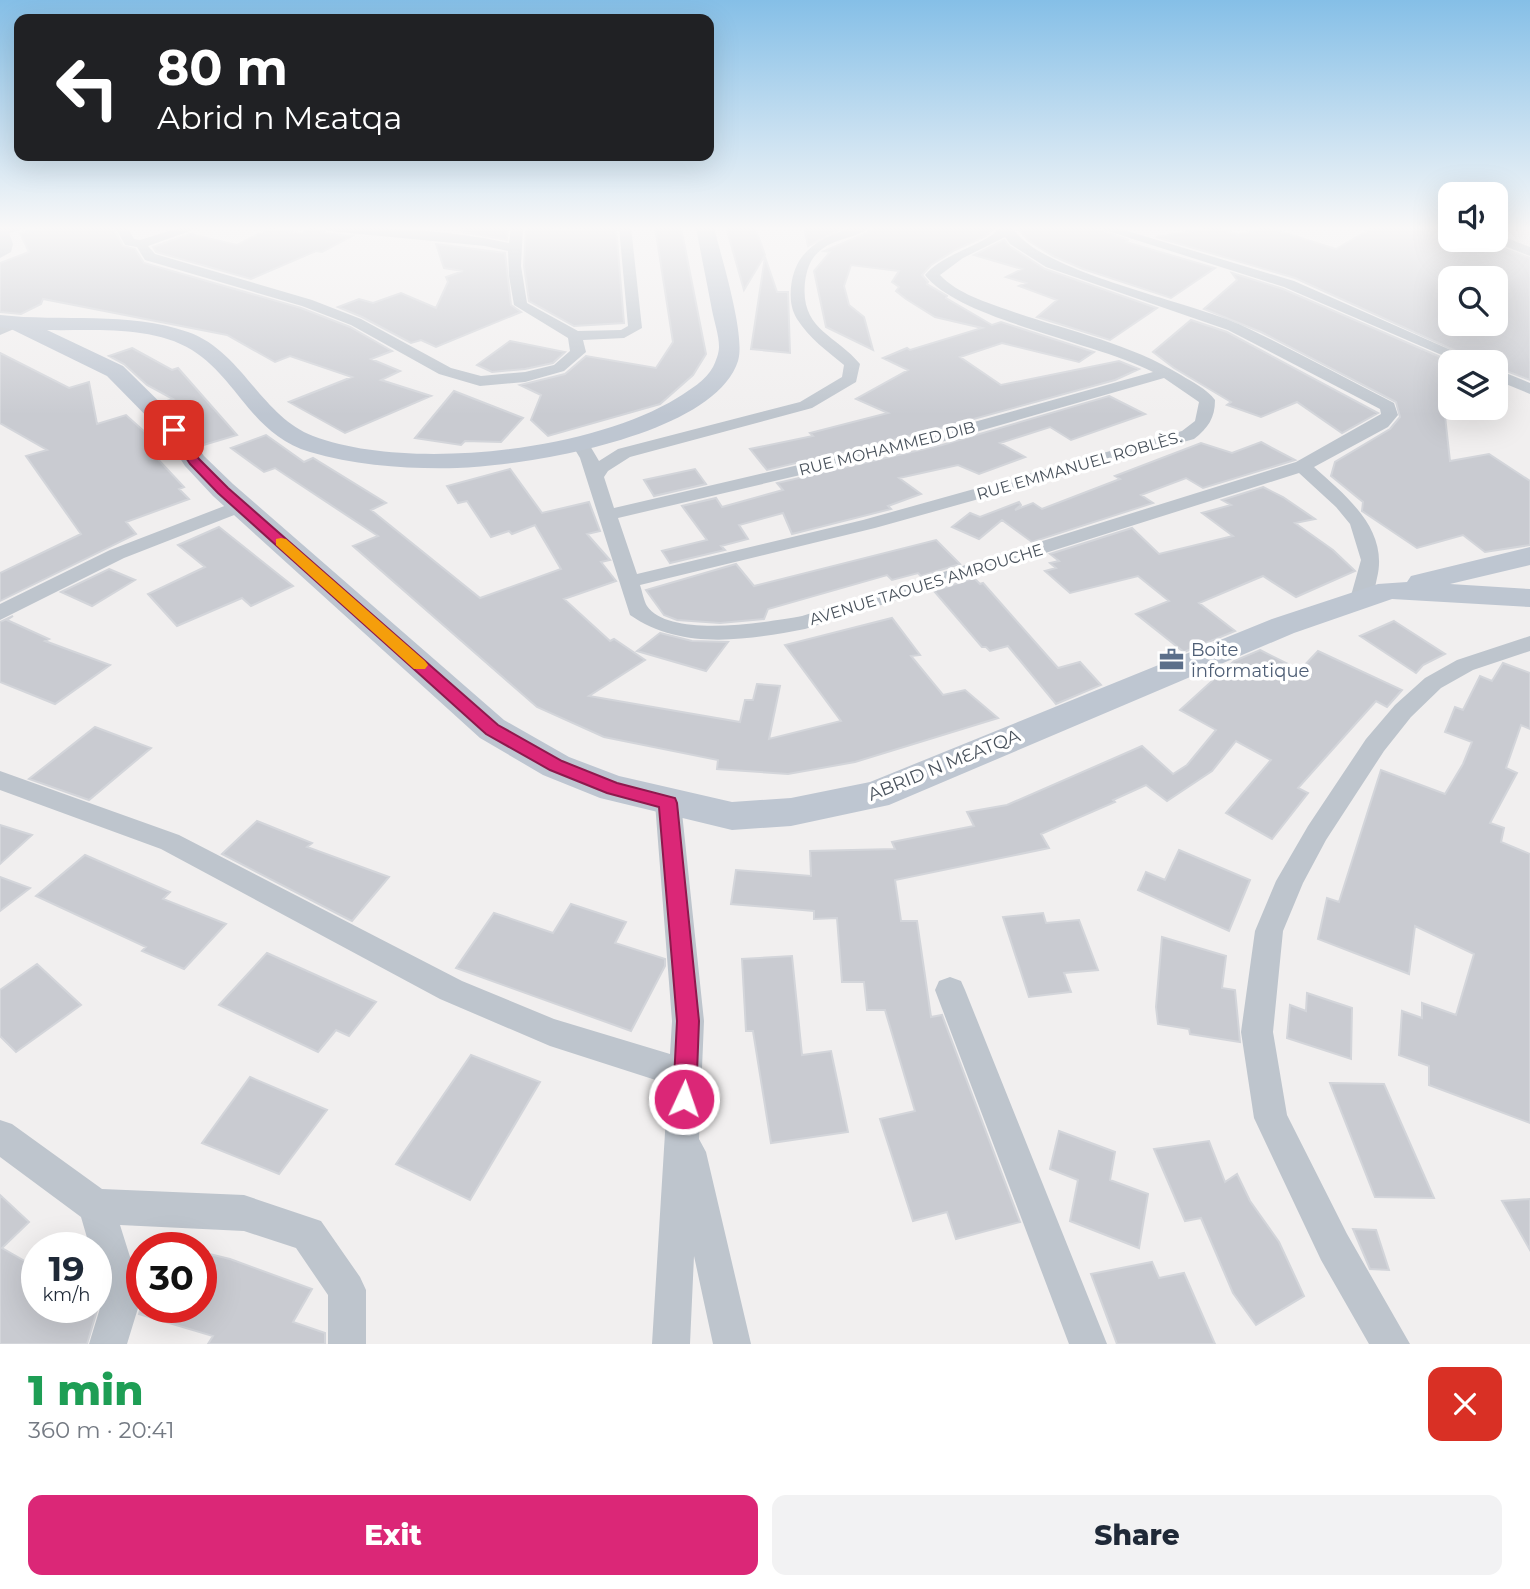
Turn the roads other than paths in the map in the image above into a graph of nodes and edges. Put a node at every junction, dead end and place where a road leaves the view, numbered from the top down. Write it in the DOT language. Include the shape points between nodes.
graph roads {
  1 [pos="262,290"];
  2 [pos="517,290"];
  3 [pos="631,290"];
  4 [pos="718,290"];
  5 [pos="798,290"];
  6 [pos="945,290"];
  7 [pos="1125,290"];
  8 [pos="1302,290"];
  9 [pos="5,325"];
  10 [pos="575,336"];
  11 [pos="1442,350"];
  12 [pos="1165,373"];
  13 [pos="1508,379"];
  14 [pos="1530,389"];
  15 [pos="580,443"];
  16 [pos="1302,466"];
  17 [pos="595,477"];
  18 [pos="240,506"];
  19 [pos="607,515"];
  20 [pos="1530,556"];
  21 [pos="629,582"];
  22 [pos="1375,594"];
  23 [pos="1530,598"];
  24 [pos="0,613"];
  25 [pos="1530,643"];
  26 [pos="0,780"];
  27 [pos="668,803"];
  28 [pos="950,989"];
  29 [pos="685,1074"];
  30 [pos="683,1124"];
  31 [pos="0,1136"];
  32 [pos="96,1206"];
  33 [pos="108,1344"];
  34 [pos="347,1344"];
  35 [pos="671,1344"];
  36 [pos="732,1344"];
  37 [pos="1088,1344"];
  38 [pos="1391,1344"];
  1 -- 10 [label="street" via="355,322 445,371 480,381 559,368 578,352"];
  2 -- 10 [label="street" via="521,305"];
  3 -- 10 [label="street" via="635,328 624,334"];
  4 -- 15 [label="main road" via="730,346 719,376 657,417"];
  5 -- 17 [label="street" via="797,306 808,325 852,364 850,379 806,405 624,453"];
  6 -- 12 [label="street, RUE EMMANUEL ROBLÈS." via="1129,354"];
  7 -- 16 [label="street, AVENUE TAOUES AMROUCHE" via="1233,327 1388,406 1390,415 1382,423"];
  8 -- 11 [label="street"];
  9 -- 15 [label="main road" via="122,327 182,336 225,366 285,431 337,449 420,460 476,460"];
  9 -- 18 [label="main road, ABRID N MƐATQA" via="115,371"];
  12 -- 19 [label="street, RUE MOHAMMED DIB" via="935,438"];
  12 -- 21 [label="street, RUE EMMANUEL ROBLÈS." via="1207,400 1207,415 1188,435 868,524"];
  13 -- 14 [label="street"];
  15 -- 17 [label="street, AVENUE TAOUES AMROUCHE"];
  16 -- 21 [label="street, AVENUE TAOUES AMROUCHE" via="805,622 746,633 710,633 647,619 638,610"];
  16 -- 22 [label="street" via="1359,523 1371,560"];
  17 -- 19 [label="street, AVENUE TAOUES AMROUCHE"];
  18 -- 24 [label="street" via="111,554"];
  18 -- 27 [label="main road, ABRID N MƐATQA" via="492,729 556,766"];
  19 -- 21 [label="street, AVENUE TAOUES AMROUCHE"];
  20 -- 22 [label="main road"];
  22 -- 23 [label="main road, ABRID N MƐATQA"];
  22 -- 27 [label="main road, ABRID N MƐATQA" via="1283,626 876,795 791,812 732,816"];
  25 -- 38 [label="street" via="1465,665 1433,683 1403,711 1317,833 1269,931 1257,1032 1271,1118 1334,1247"];
  26 -- 29 [label="street" via="170,842 451,990 550,1032"];
  27 -- 29 [label="street" via="688,1021"];
  28 -- 37 [label="street"];
  29 -- 30 [label="street"];
  30 -- 35 [label="street"];
  30 -- 36 [label="street"];
  31 -- 32 [label="street"];
  32 -- 33 [label="street" via="123,1295"];
  32 -- 34 [label="street" via="244,1213 308,1234 347,1290"];
}
